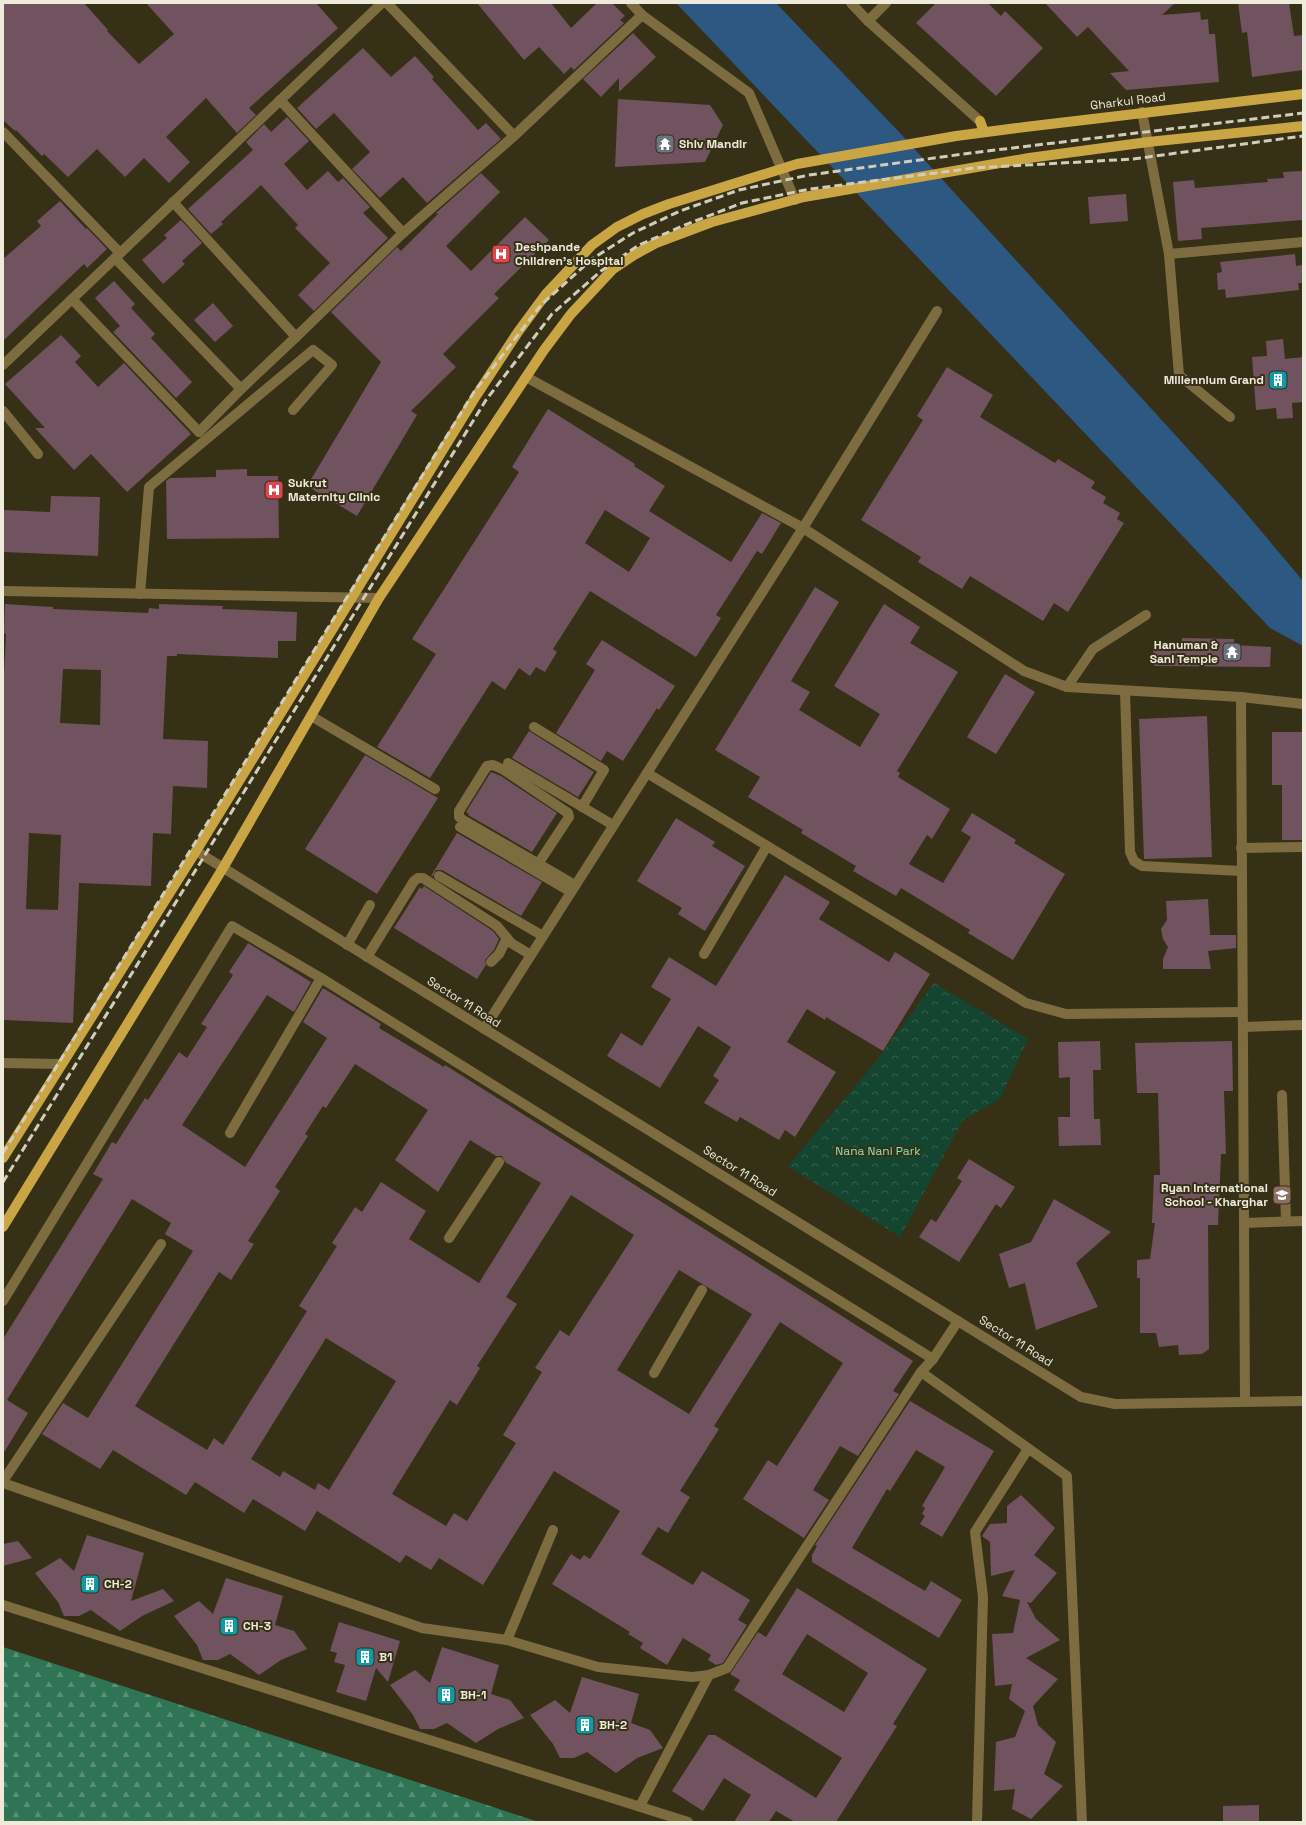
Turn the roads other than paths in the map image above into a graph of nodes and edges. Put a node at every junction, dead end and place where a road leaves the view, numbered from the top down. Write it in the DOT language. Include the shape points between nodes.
graph roads {
  1 [pos="382,3"];
  2 [pos="387,3"];
  3 [pos="631,3"];
  4 [pos="851,3"];
  5 [pos="886,3"];
  6 [pos="642,16"];
  7 [pos="868,21"];
  8 [pos="1303,94"];
  9 [pos="280,100"];
  10 [pos="1142,112"];
  11 [pos="980,121"];
  12 [pos="1303,126"];
  13 [pos="984,132"];
  14 [pos="4,135"];
  15 [pos="514,136"];
  16 [pos="1148,142"];
  17 [pos="782,168"];
  18 [pos="800,199"];
  19 [pos="173,202"];
  20 [pos="402,233"];
  21 [pos="1303,242"];
  22 [pos="1169,254"];
  23 [pos="118,255"];
  24 [pos="72,298"];
  25 [pos="937,311"];
  26 [pos="296,337"];
  27 [pos="3,365"];
  28 [pos="526,377"];
  29 [pos="241,389"];
  30 [pos="293,410"];
  31 [pos="3,411"];
  32 [pos="1230,417"];
  33 [pos="38,454"];
  34 [pos="803,528"];
  35 [pos="3,591"];
  36 [pos="140,594"];
  37 [pos="352,597"];
  38 [pos="379,598"];
  39 [pos="1146,615"];
  40 [pos="1067,687"];
  41 [pos="1125,691"];
  42 [pos="1241,697"];
  43 [pos="1303,704"];
  44 [pos="311,716"];
  45 [pos="534,727"];
  46 [pos="508,763"];
  47 [pos="647,773"];
  48 [pos="435,789"];
  49 [pos="582,807"];
  50 [pos="613,825"];
  51 [pos="460,827"];
  52 [pos="767,846"];
  53 [pos="1303,847"];
  54 [pos="1241,848"];
  55 [pos="196,851"];
  56 [pos="538,864"];
  57 [pos="224,868"];
  58 [pos="1241,871"];
  59 [pos="439,876"];
  60 [pos="573,888"];
  61 [pos="370,905"];
  62 [pos="543,936"];
  63 [pos="507,938"];
  64 [pos="347,945"];
  65 [pos="704,954"];
  66 [pos="530,955"];
  67 [pos="367,957"];
  68 [pos="491,962"];
  69 [pos="321,978"];
  70 [pos="1242,1012"];
  71 [pos="1303,1025"];
  72 [pos="1243,1027"];
  73 [pos="484,1029"];
  74 [pos="3,1063"];
  75 [pos="60,1064"];
  76 [pos="1282,1095"];
  77 [pos="230,1133"];
  78 [pos="3,1158"];
  79 [pos="499,1162"];
  80 [pos="1286,1221"];
  81 [pos="1303,1221"];
  82 [pos="1244,1223"];
  83 [pos="3,1226"];
  84 [pos="449,1238"];
  85 [pos="161,1244"];
  86 [pos="702,1290"];
  87 [pos="3,1301"];
  88 [pos="958,1321"];
  89 [pos="933,1359"];
  90 [pos="922,1372"];
  91 [pos="654,1373"];
  92 [pos="1245,1401"];
  93 [pos="1303,1401"];
  94 [pos="1028,1449"];
  95 [pos="3,1482"];
  96 [pos="553,1530"];
  97 [pos="3,1605"];
  98 [pos="507,1640"];
  99 [pos="709,1675"];
  100 [pos="640,1806"];
  101 [pos="688,1822"];
  102 [pos="977,1822"];
  103 [pos="1082,1822"];
  1 -- 9 [label="street"];
  2 -- 15 [label="street"];
  3 -- 6 [label="street"];
  4 -- 7 [label="street"];
  5 -- 7 [label="street"];
  6 -- 15 [label="street"];
  6 -- 17 [label="street" via="749,93"];
  7 -- 11 [label="street"];
  8 -- 10 [label="main road, Gharkul Road"];
  9 -- 19 [label="street"];
  9 -- 20 [label="street"];
  10 -- 13 [label="main road, Gharkul Road"];
  10 -- 16 [label="street"];
  11 -- 13 [label="main road"];
  12 -- 16 [label="main road"];
  13 -- 17 [label="main road, Gharkul Road"];
  14 -- 23 [label="street"];
  15 -- 20 [label="street"];
  16 -- 18 [label="main road" via="1028,158"];
  16 -- 22 [label="street"];
  17 -- 18 [label="street"];
  17 -- 37 [label="main road, Gharkul Road" via="643,214 617,227 592,245 546,294 518,332"];
  18 -- 28 [label="main road" via="712,222 656,243 634,255 613,269 571,314"];
  19 -- 23 [label="street"];
  19 -- 26 [label="street"];
  20 -- 26 [label="street"];
  21 -- 22 [label="street"];
  22 -- 32 [label="street" via="1179,375"];
  23 -- 24 [label="street"];
  23 -- 29 [label="street"];
  24 -- 27 [label="street"];
  24 -- 29 [label="street" via="198,432"];
  25 -- 34 [label="street"];
  26 -- 29 [label="street"];
  28 -- 34 [label="street"];
  28 -- 38 [label="main road"];
  30 -- 36 [label="street" via="332,365 313,350 150,487"];
  31 -- 33 [label="street"];
  34 -- 40 [label="street" via="1024,671"];
  34 -- 47 [label="street"];
  35 -- 36 [label="street"];
  36 -- 37 [label="street"];
  37 -- 38 [label="street"];
  37 -- 55 [label="main road, Gharkul Road"];
  38 -- 44 [label="main road"];
  39 -- 40 [label="street" via="1093,650"];
  40 -- 41 [label="street"];
  41 -- 42 [label="street"];
  41 -- 58 [label="street" via="1130,852 1134,861 1142,866"];
  42 -- 43 [label="street"];
  42 -- 54 [label="street"];
  44 -- 48 [label="street"];
  44 -- 57 [label="main road"];
  45 -- 49 [label="street" via="604,770"];
  46 -- 49 [label="street"];
  47 -- 50 [label="street"];
  47 -- 52 [label="street"];
  49 -- 50 [label="street"];
  50 -- 60 [label="street"];
  51 -- 60 [label="street"];
  52 -- 65 [label="street"];
  52 -- 70 [label="street" via="1026,1003 1066,1014"];
  53 -- 54 [label="street"];
  54 -- 58 [label="street"];
  55 -- 57 [label="street, Sector 11 Road"];
  55 -- 75 [label="main road, Gharkul Road"];
  56 -- 56 [label="street" via="459,816 459,811 487,766 493,765 504,770 568,813 569,817"];
  56 -- 60 [label="street"];
  57 -- 64 [label="street, Sector 11 Road"];
  57 -- 83 [label="main road"];
  58 -- 70 [label="street"];
  59 -- 62 [label="street"];
  60 -- 62 [label="street"];
  61 -- 64 [label="street"];
  62 -- 66 [label="street"];
  63 -- 66 [label="street"];
  63 -- 67 [label="street" via="497,926 423,878 418,878"];
  63 -- 68 [label="street" via="499,954"];
  64 -- 67 [label="street, Sector 11 Road"];
  66 -- 73 [label="street"];
  67 -- 73 [label="street, Sector 11 Road"];
  69 -- 77 [label="street"];
  69 -- 87 [label="street" via="232,926"];
  69 -- 89 [label="street" via="531,1113"];
  70 -- 72 [label="street"];
  71 -- 72 [label="street"];
  72 -- 82 [label="street"];
  73 -- 88 [label="street, Sector 11 Road"];
  74 -- 75 [label="street"];
  75 -- 78 [label="main road, Gharkul Road"];
  76 -- 80 [label="street"];
  79 -- 84 [label="street"];
  80 -- 81 [label="street"];
  80 -- 82 [label="street"];
  82 -- 92 [label="street"];
  85 -- 95 [label="street"];
  86 -- 91 [label="street"];
  88 -- 89 [label="street"];
  88 -- 92 [label="street, Sector 11 Road" via="1081,1397 1115,1404"];
  89 -- 90 [label="street"];
  90 -- 94 [label="street"];
  90 -- 99 [label="street" via="726,1668"];
  92 -- 93 [label="street, Sector 11 Road"];
  94 -- 102 [label="street" via="975,1532 983,1597"];
  94 -- 103 [label="street" via="1067,1476"];
  95 -- 98 [label="street" via="422,1628"];
  96 -- 98 [label="street"];
  97 -- 100 [label="street"];
  98 -- 99 [label="street" via="598,1667 692,1677"];
  99 -- 100 [label="street"];
  100 -- 101 [label="street"];
}
